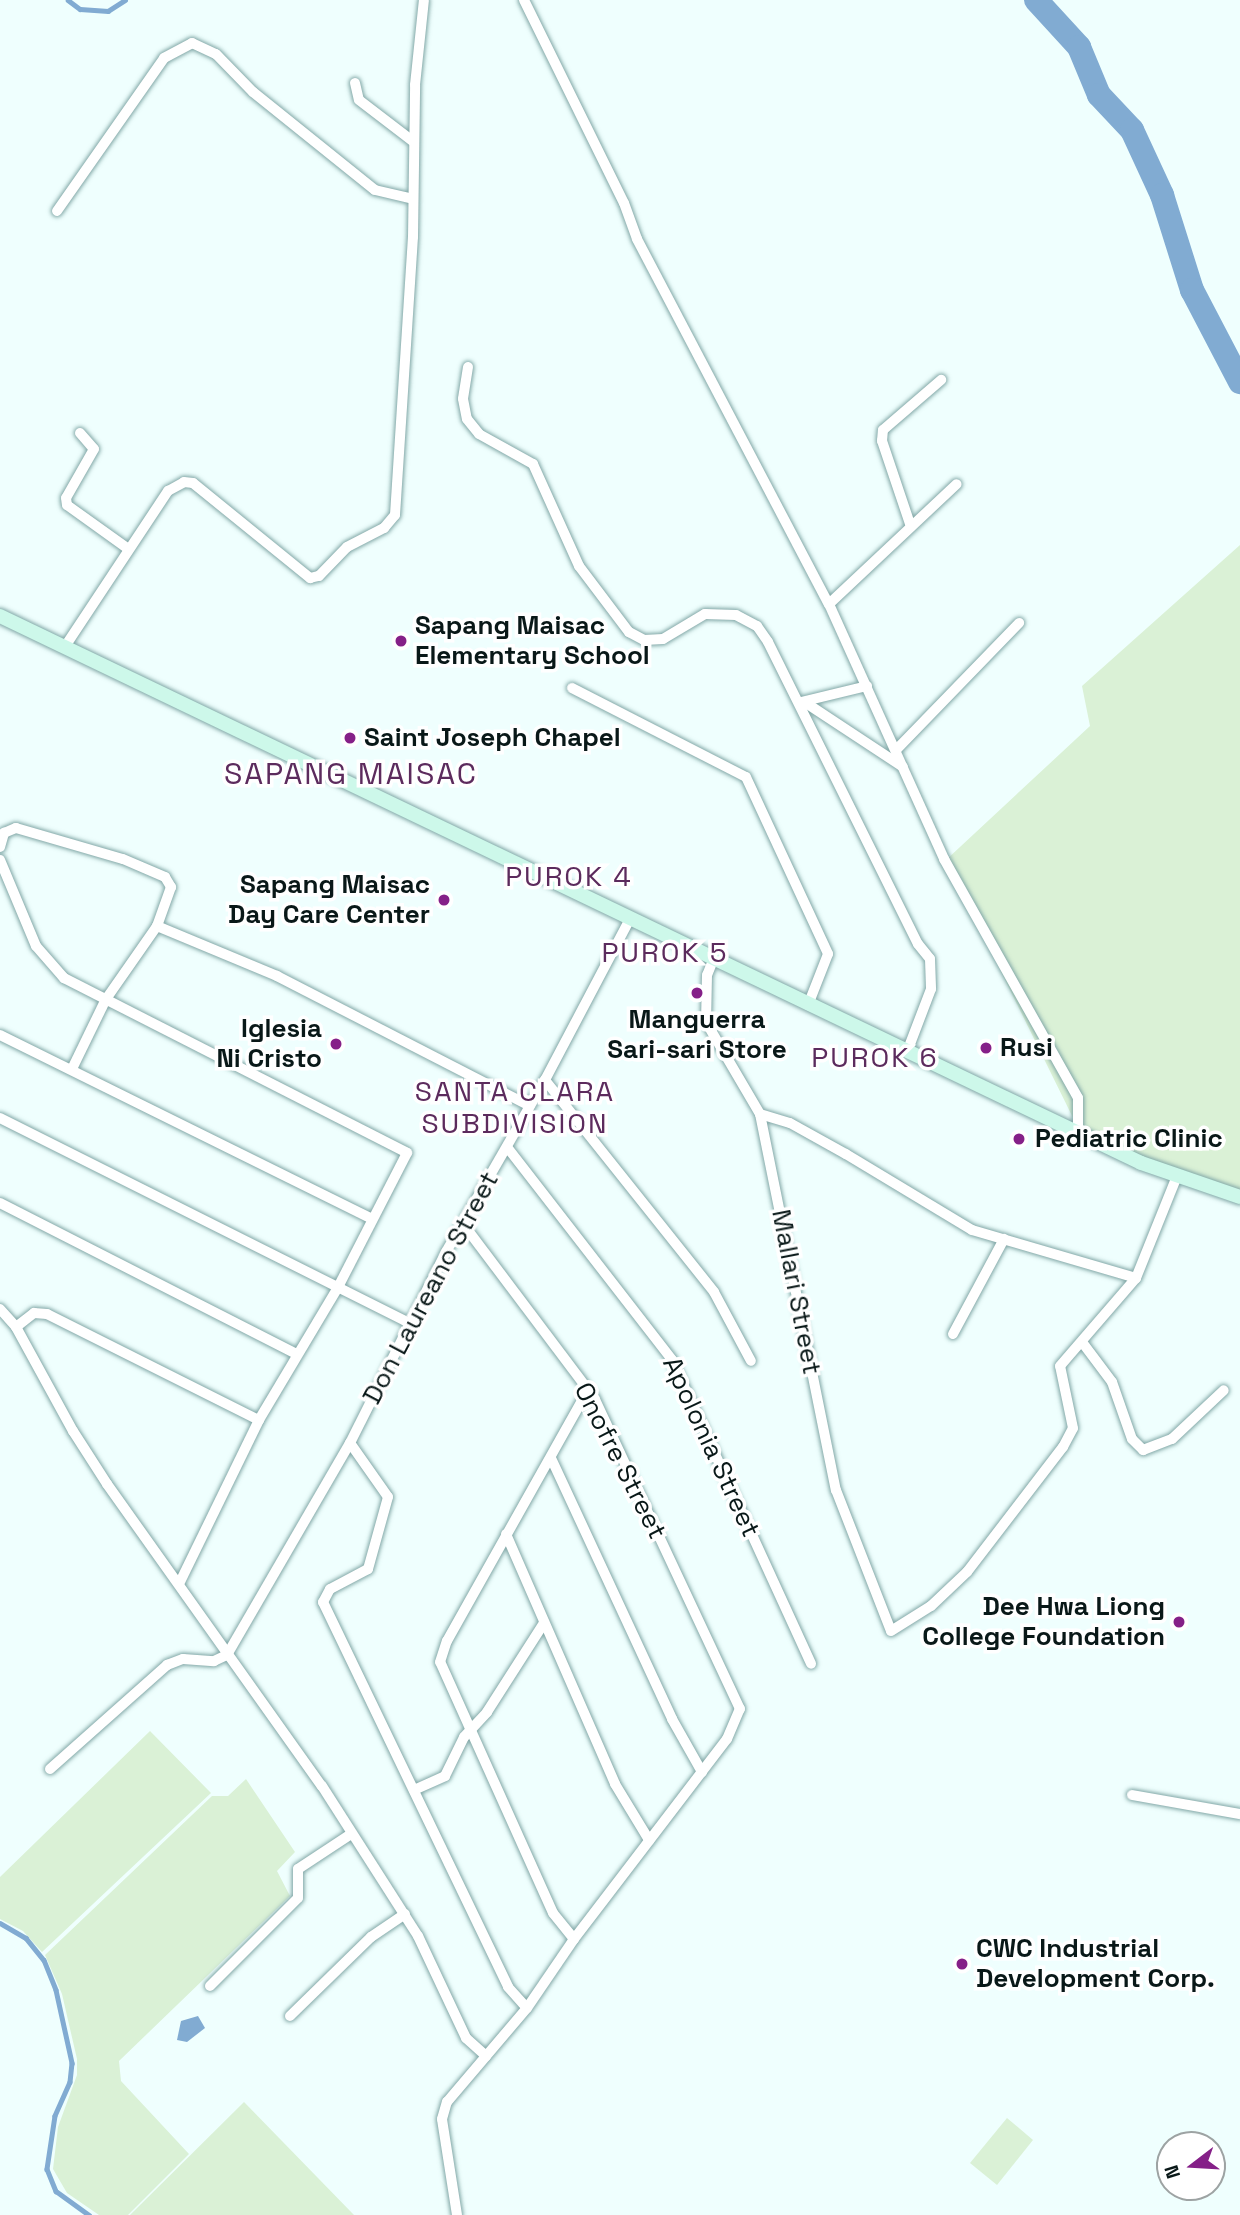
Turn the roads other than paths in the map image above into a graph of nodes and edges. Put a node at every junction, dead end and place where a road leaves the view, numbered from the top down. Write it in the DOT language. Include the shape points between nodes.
graph roads {
  1 [pos="424,0"];
  2 [pos="524,0"];
  3 [pos="355,83"];
  4 [pos="414,142"];
  5 [pos="413,199"];
  6 [pos="57,211"];
  7 [pos="468,367"];
  8 [pos="941,380"];
  9 [pos="80,433"];
  10 [pos="957,484"];
  11 [pos="910,524"];
  12 [pos="127,548"];
  13 [pos="829,604"];
  14 [pos="0,616"];
  15 [pos="1019,623"];
  16 [pos="66,645"];
  17 [pos="867,686"];
  18 [pos="572,688"];
  19 [pos="800,702"];
  20 [pos="896,750"];
  21 [pos="903,767"];
  22 [pos="0,847"];
  23 [pos="0,860"];
  24 [pos="631,917"];
  25 [pos="157,926"];
  26 [pos="714,958"];
  27 [pos="106,999"];
  28 [pos="808,1005"];
  29 [pos="0,1035"];
  30 [pos="907,1052"];
  31 [pos="72,1069"];
  32 [pos="545,1080"];
  33 [pos="530,1106"];
  34 [pos="760,1114"];
  35 [pos="0,1118"];
  36 [pos="1078,1133"];
  37 [pos="507,1147"];
  38 [pos="1177,1177"];
  39 [pos="1240,1197"];
  40 [pos="0,1203"];
  41 [pos="370,1218"];
  42 [pos="463,1224"];
  43 [pos="1003,1239"];
  44 [pos="1136,1278"];
  45 [pos="337,1289"];
  46 [pos="0,1309"];
  47 [pos="410,1323"];
  48 [pos="16,1327"];
  49 [pos="953,1334"];
  50 [pos="1082,1342"];
  51 [pos="295,1353"];
  52 [pos="751,1361"];
  53 [pos="588,1390"];
  54 [pos="1224,1390"];
  55 [pos="259,1420"];
  56 [pos="350,1443"];
  57 [pos="551,1458"];
  58 [pos="506,1534"];
  59 [pos="179,1584"];
  60 [pos="544,1623"];
  61 [pos="227,1655"];
  62 [pos="811,1664"];
  63 [pos="471,1733"];
  64 [pos="50,1769"];
  65 [pos="702,1772"];
  66 [pos="414,1790"];
  67 [pos="1132,1795"];
  68 [pos="1240,1814"];
  69 [pos="351,1833"];
  70 [pos="649,1840"];
  71 [pos="405,1914"];
  72 [pos="574,1940"];
  73 [pos="210,1986"];
  74 [pos="527,2008"];
  75 [pos="290,2016"];
  76 [pos="486,2056"];
  77 [pos="457,2215"];
  1 -- 4 [label="street"];
  2 -- 13 [label="street" via="624,203 637,239"];
  3 -- 4 [label="street" via="359,100"];
  4 -- 5 [label="street"];
  5 -- 6 [label="street" via="375,190 253,92 216,54 192,43 164,58"];
  5 -- 12 [label="street" via="395,515 384,528 347,547 319,576 310,578 193,483 184,482 167,491"];
  7 -- 19 [label="street" via="463,399 467,419 479,434 533,464 579,565 629,632 644,640 663,639 705,614 736,615 757,626"];
  8 -- 11 [label="street" via="883,430 881,441"];
  9 -- 12 [label="street" via="94,449 66,498 67,505"];
  10 -- 11 [label="street"];
  11 -- 13 [label="street"];
  12 -- 16 [label="street"];
  13 -- 17 [label="street"];
  14 -- 16 [label="main road"];
  15 -- 20 [label="street"];
  16 -- 24 [label="main road"];
  17 -- 19 [label="street"];
  17 -- 20 [label="street"];
  18 -- 28 [label="street" via="746,776 828,954"];
  19 -- 21 [label="street"];
  19 -- 30 [label="street" via="918,944 930,959 931,989"];
  20 -- 21 [label="street"];
  21 -- 36 [label="street" via="944,859 1078,1098"];
  22 -- 25 [label="street" via="4,833 16,828 123,859 165,877 171,897"];
  23 -- 27 [label="street" via="43,957 64,978"];
  24 -- 26 [label="main road"];
  24 -- 32 [label="street, Don Laureano Street"];
  25 -- 27 [label="street"];
  25 -- 33 [label="street" via="277,975"];
  26 -- 28 [label="main road"];
  26 -- 34 [label="street, Mallari Street" via="707,975 706,1023"];
  27 -- 31 [label="street"];
  27 -- 41 [label="street" via="407,1153"];
  28 -- 30 [label="main road"];
  29 -- 31 [label="street"];
  30 -- 36 [label="main road"];
  31 -- 41 [label="street"];
  32 -- 33 [label="street, Don Laureano Street"];
  32 -- 52 [label="street" via="714,1292"];
  33 -- 37 [label="street, Don Laureano Street"];
  34 -- 43 [label="street" via="790,1123 967,1227"];
  34 -- 50 [label="street, Mallari Street" via="836,1490 891,1631 931,1606 967,1572 1063,1447 1073,1428 1058,1371"];
  35 -- 45 [label="street"];
  36 -- 38 [label="main road"];
  37 -- 42 [label="street, Don Laureano Street"];
  37 -- 62 [label="street, Apolonia Street" via="672,1360"];
  38 -- 39 [label="main road"];
  38 -- 44 [label="street"];
  40 -- 51 [label="street"];
  41 -- 45 [label="street"];
  42 -- 47 [label="street, Don Laureano Street"];
  42 -- 53 [label="street, Onofre Street"];
  43 -- 44 [label="street"];
  43 -- 49 [label="street"];
  44 -- 50 [label="street"];
  45 -- 47 [label="street"];
  45 -- 51 [label="street"];
  46 -- 48 [label="street"];
  47 -- 56 [label="street, Don Laureano Street"];
  48 -- 55 [label="street" via="34,1313 47,1314"];
  48 -- 59 [label="street" via="72,1431"];
  50 -- 54 [label="street" via="1112,1382 1132,1439 1143,1450 1172,1439"];
  51 -- 55 [label="street"];
  53 -- 57 [label="street"];
  53 -- 65 [label="street, Onofre Street" via="738,1702 739,1718"];
  55 -- 59 [label="street"];
  56 -- 61 [label="street, Don Laureano Street"];
  56 -- 66 [label="street" via="388,1497 368,1569 322,1598"];
  57 -- 58 [label="street"];
  57 -- 65 [label="street" via="672,1719"];
  58 -- 60 [label="street"];
  58 -- 63 [label="street" via="440,1661"];
  59 -- 61 [label="street"];
  60 -- 63 [label="street"];
  60 -- 70 [label="street" via="615,1784"];
  61 -- 64 [label="street" via="214,1661 183,1659 167,1665"];
  61 -- 69 [label="street"];
  63 -- 66 [label="street" via="464,1737 445,1776"];
  63 -- 72 [label="street" via="553,1913"];
  65 -- 70 [label="street"];
  66 -- 74 [label="street" via="508,1987"];
  67 -- 68 [label="street"];
  69 -- 71 [label="street"];
  69 -- 73 [label="street" via="303,1863 295,1875 298,1898"];
  70 -- 72 [label="street"];
  71 -- 75 [label="street" via="371,1937"];
  71 -- 76 [label="street" via="466,2038"];
  72 -- 74 [label="street"];
  74 -- 76 [label="street"];
  76 -- 77 [label="street" via="447,2102 442,2119"];
}
